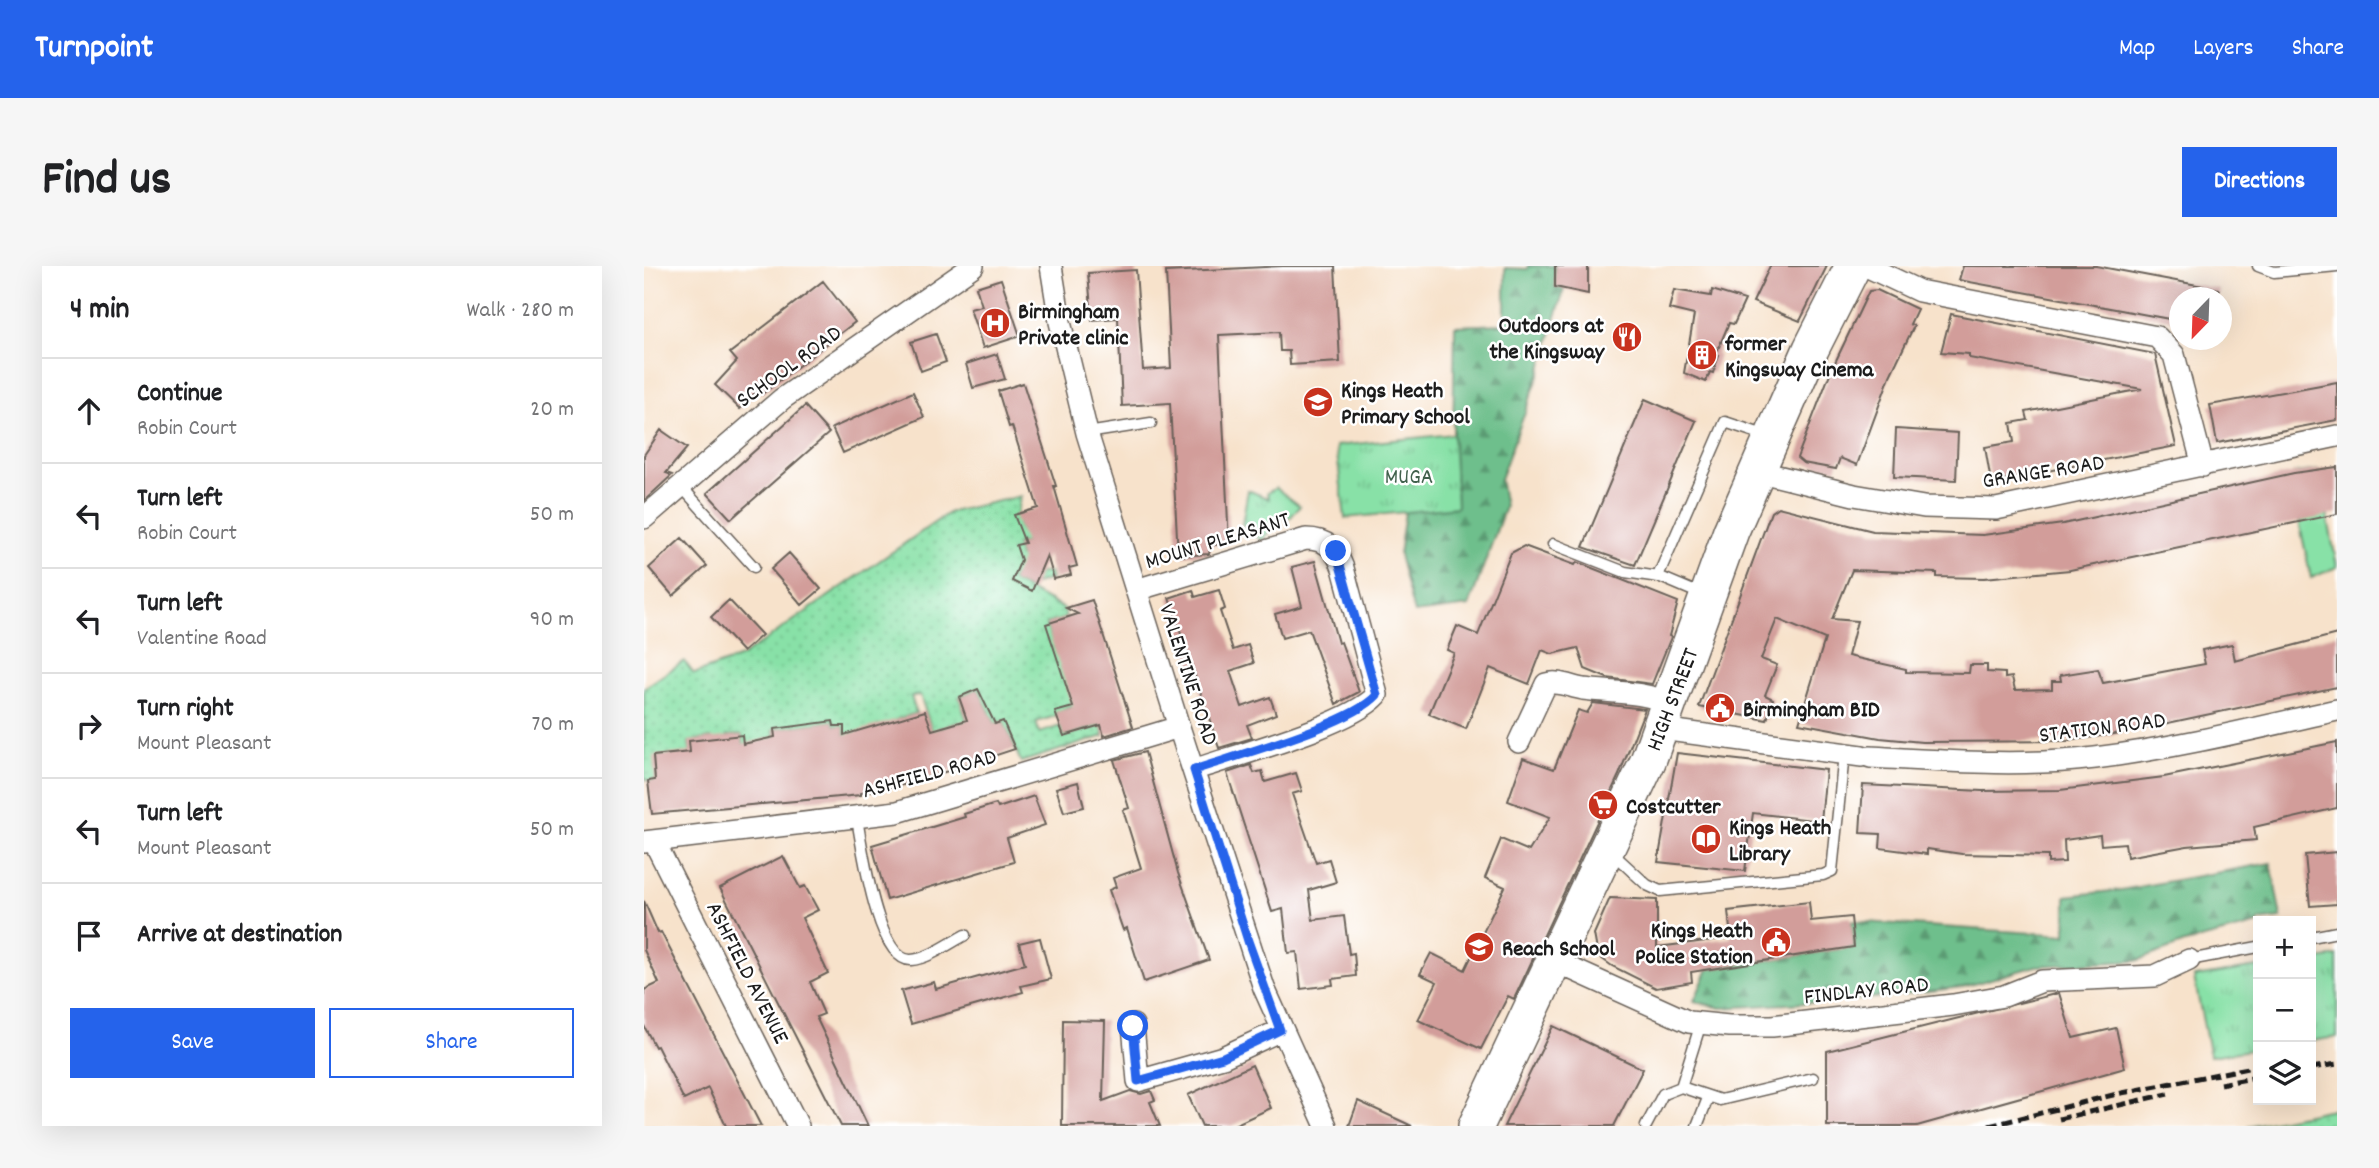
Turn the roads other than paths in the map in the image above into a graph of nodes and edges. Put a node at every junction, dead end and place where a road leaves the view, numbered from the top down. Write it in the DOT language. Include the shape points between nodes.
graph roads {
  1 [pos="973,266"];
  2 [pos="1051,266"];
  3 [pos="1853,266"];
  4 [pos="1866,266"];
  5 [pos="2258,266"];
  6 [pos="2337,266"];
  7 [pos="1151,423"];
  8 [pos="1087,433"];
  9 [pos="2337,436"];
  10 [pos="1771,437"];
  11 [pos="2203,466"];
  12 [pos="1757,471"];
  13 [pos="680,485"];
  14 [pos="644,518"];
  15 [pos="1553,544"];
  16 [pos="754,567"];
  17 [pos="1659,576"];
  18 [pos="1136,590"];
  19 [pos="1709,597"];
  20 [pos="2337,710"];
  21 [pos="1665,716"];
  22 [pos="1179,726"];
  23 [pos="1519,742"];
  24 [pos="1859,756"];
  25 [pos="1194,770"];
  26 [pos="857,819"];
  27 [pos="649,841"];
  28 [pos="1608,849"];
  29 [pos="2337,932"];
  30 [pos="965,935"];
  31 [pos="2316,936"];
  32 [pos="2253,948"];
  33 [pos="2189,960"];
  34 [pos="1554,961"];
  35 [pos="1701,1023"];
  36 [pos="1133,1026"];
  37 [pos="1280,1030"];
  38 [pos="1813,1078"];
  39 [pos="1681,1087"];
  40 [pos="1708,1098"];
  41 [pos="798,1126"];
  42 [pos="1326,1126"];
  43 [pos="1476,1126"];
  44 [pos="1646,1126"];
  45 [pos="1698,1126"];
  1 -- 13 [label="street, SCHOOL ROAD" via="782,399"];
  2 -- 8 [label="street, VALENTINE ROAD"];
  3 -- 10 [label="highway, HIGH STREET"];
  4 -- 11 [label="street" via="1919,291 2157,337 2174,355"];
  5 -- 6 [label="lane" via="2274,272"];
  7 -- 8 [label="lane"];
  8 -- 18 [label="street, VALENTINE ROAD"];
  9 -- 11 [label="street, GRANGE ROAD"];
  10 -- 12 [label="highway, HIGH STREET"];
  10 -- 17 [label="lane" via="1725,422"];
  11 -- 12 [label="street, GRANGE ROAD" via="1996,509 1924,507"];
  12 -- 19 [label="highway, HIGH STREET"];
  13 -- 14 [label="street, SCHOOL ROAD"];
  13 -- 16 [label="lane"];
  15 -- 17 [label="lane" via="1625,572"];
  17 -- 19 [label="lane"];
  18 -- 22 [label="street, VALENTINE ROAD"];
  18 -- 25 [label="street, MOUNT PLEASANT" via="1306,539 1318,539 1336,551 1343,568 1377,695 1365,708 1345,717"];
  19 -- 21 [label="highway, HIGH STREET"];
  20 -- 24 [label="street, STATION ROAD" via="2093,758 1982,762"];
  21 -- 23 [label="street, STATION ROAD" via="1635,692 1583,689 1554,681 1546,684"];
  21 -- 24 [label="street, STATION ROAD"];
  21 -- 28 [label="highway, HIGH STREET"];
  22 -- 25 [label="street, VALENTINE ROAD"];
  22 -- 26 [label="street, ASHFIELD ROAD" via="897,812"];
  24 -- 28 [label="lane" via="1832,871 1823,876 1660,891 1647,885"];
  25 -- 37 [label="street, VALENTINE ROAD"];
  26 -- 27 [label="street, ASHFIELD ROAD"];
  26 -- 30 [label="lane" via="886,939 900,957 919,958"];
  27 -- 41 [label="street, ASHFIELD AVENUE"];
  28 -- 34 [label="highway, HIGH STREET"];
  29 -- 31 [label="lane"];
  32 -- 33 [label="lane"];
  33 -- 35 [label="street, FINDLAY ROAD" via="2155,976 2042,981 2004,996 1953,1005 1772,1026"];
  34 -- 35 [label="street, FINDLAY ROAD" via="1689,1022"];
  34 -- 43 [label="highway, HIGH STREET"];
  35 -- 39 [label="lane"];
  36 -- 37 [label="street" via="1138,1081 1223,1057"];
  37 -- 42 [label="street, VALENTINE ROAD"];
  38 -- 40 [label="lane" via="1720,1100"];
  39 -- 40 [label="lane"];
  39 -- 44 [label="lane" via="1663,1094"];
  40 -- 45 [label="lane"];
}
